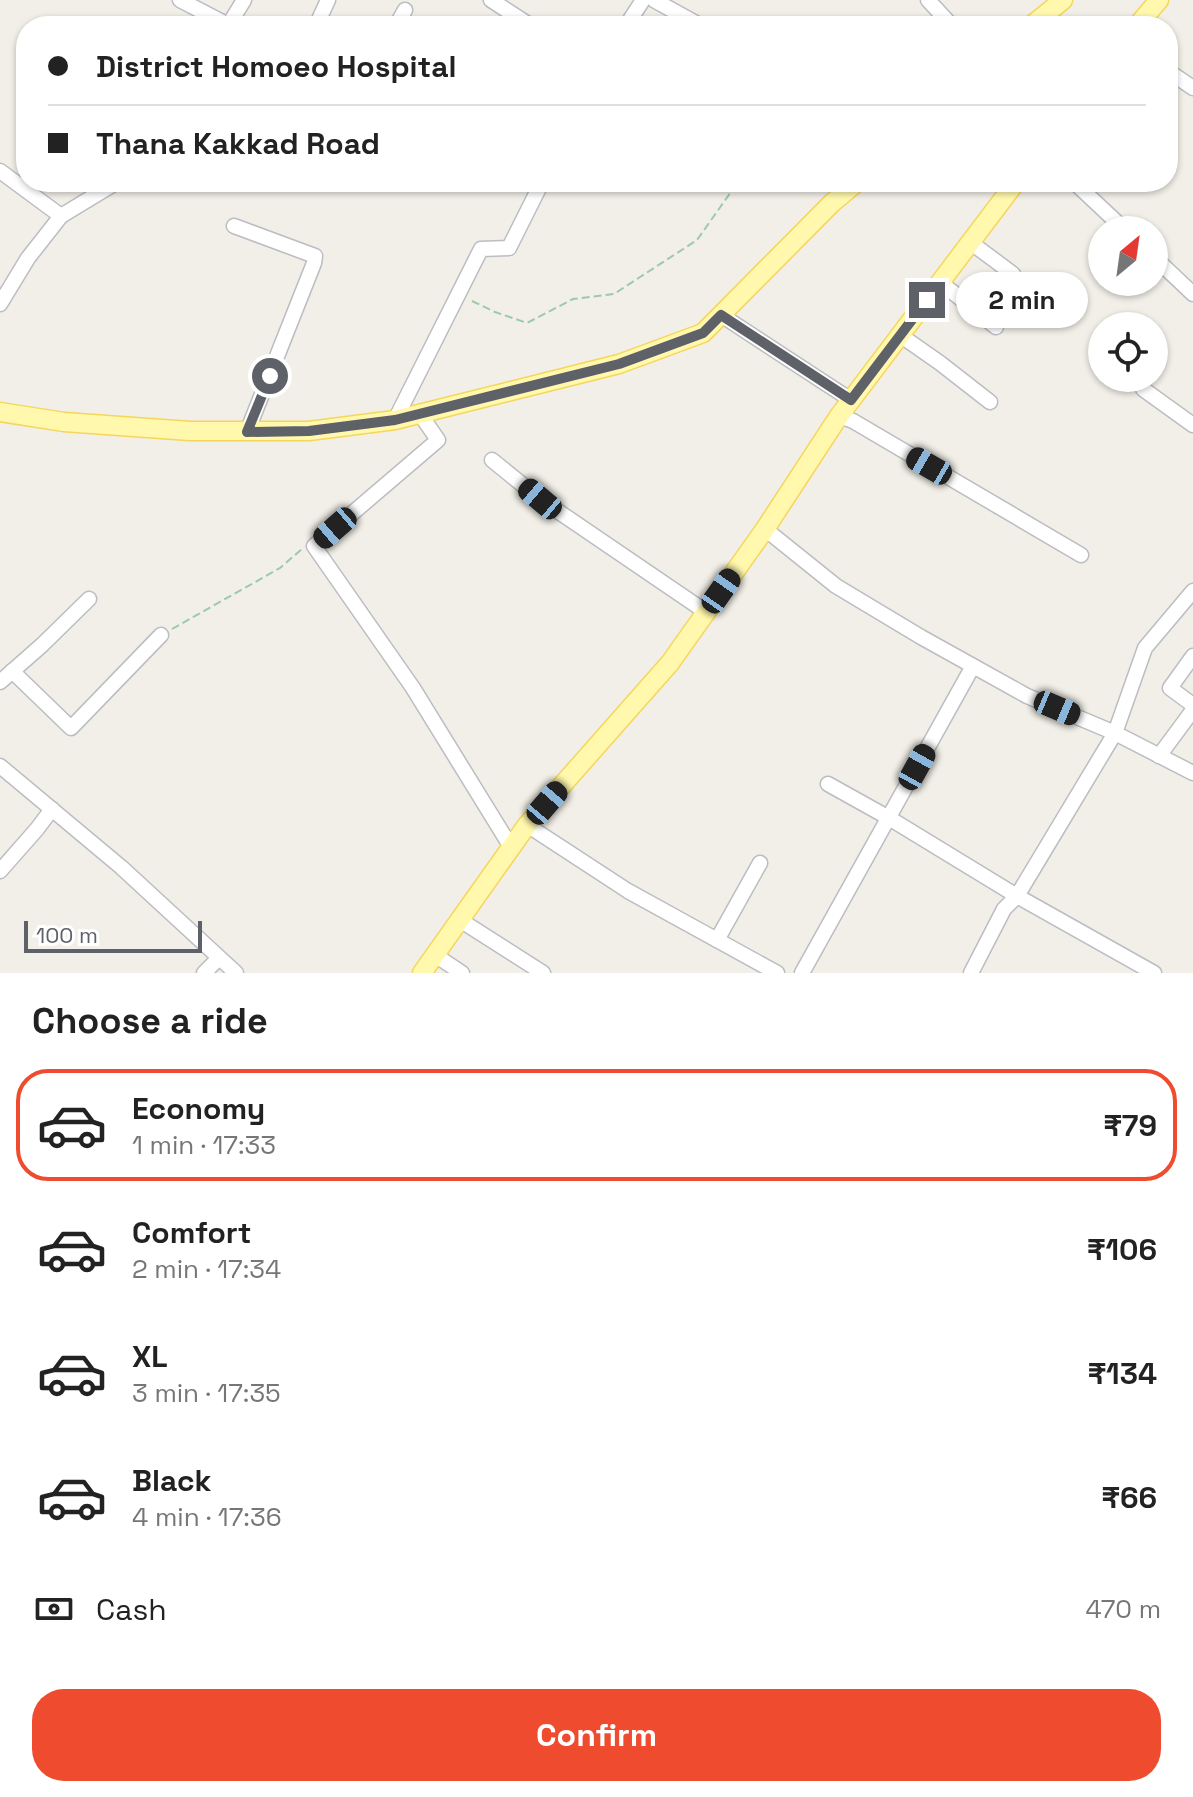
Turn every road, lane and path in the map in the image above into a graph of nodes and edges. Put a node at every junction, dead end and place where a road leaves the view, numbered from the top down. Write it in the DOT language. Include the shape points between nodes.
graph roads {
  1 [pos="180,0"];
  2 [pos="491,0"];
  3 [pos="654,0"];
  4 [pos="928,0"];
  5 [pos="1063,0"];
  6 [pos="1159,0"];
  7 [pos="405,10"];
  8 [pos="210,16"];
  9 [pos="402,16"];
  10 [pos="516,16"];
  11 [pos="683,16"];
  12 [pos="943,16"];
  13 [pos="1043,16"];
  14 [pos="1145,16"];
  15 [pos="28,192"];
  16 [pos="101,192"];
  17 [pos="537,192"];
  18 [pos="731,192"];
  19 [pos="845,192"];
  20 [pos="1008,192"];
  21 [pos="1085,192"];
  22 [pos="61,216"];
  23 [pos="1110,216"];
  24 [pos="234,226"];
  25 [pos="970,242"];
  26 [pos="1168,270"];
  27 [pos="1013,274"];
  28 [pos="940,282"];
  29 [pos="458,294"];
  30 [pos="1193,294"];
  31 [pos="0,304"];
  32 [pos="721,315"];
  33 [pos="996,327"];
  34 [pos="900,335"];
  35 [pos="1147,392"];
  36 [pos="851,400"];
  37 [pos="990,402"];
  38 [pos="0,412"];
  39 [pos="420,414"];
  40 [pos="839,416"];
  41 [pos="395,420"];
  42 [pos="1193,425"];
  43 [pos="247,432"];
  44 [pos="492,460"];
  45 [pos="765,529"];
  46 [pos="1081,555"];
  47 [pos="1193,591"];
  48 [pos="89,599"];
  49 [pos="706,612"];
  50 [pos="161,635"];
  51 [pos="1193,656"];
  52 [pos="973,666"];
  53 [pos="12,671"];
  54 [pos="0,682"];
  55 [pos="1193,707"];
  56 [pos="1115,733"];
  57 [pos="1159,756"];
  58 [pos="0,766"];
  59 [pos="1193,773"];
  60 [pos="828,784"];
  61 [pos="52,809"];
  62 [pos="889,818"];
  63 [pos="527,825"];
  64 [pos="511,847"];
  65 [pos="760,863"];
  66 [pos="0,871"];
  67 [pos="1017,896"];
  68 [pos="460,920"];
  69 [pos="717,940"];
  70 [pos="435,955"];
  71 [pos="219,958"];
  72 [pos="204,973"];
  73 [pos="236,973"];
  74 [pos="422,973"];
  75 [pos="462,973"];
  76 [pos="543,973"];
  77 [pos="777,973"];
  78 [pos="802,973"];
  79 [pos="971,973"];
  80 [pos="1154,973"];
  1 -- 8 [label="street"];
  2 -- 10 [label="street"];
  3 -- 11 [label="street"];
  4 -- 12 [label="street"];
  5 -- 13 [label="main road"];
  6 -- 14 [label="main road"];
  7 -- 9 [label="street"];
  15 -- 22 [label="street"];
  16 -- 22 [label="street"];
  17 -- 29 [label="street" via="509,248 481,249"];
  18 -- 29 [label="path" via="697,240 614,294 573,299 527,323"];
  19 -- 32 [label="main road"];
  20 -- 25 [label="main road"];
  21 -- 23 [label="street"];
  22 -- 31 [label="street"];
  24 -- 43 [label="street" via="315,256"];
  25 -- 27 [label="street"];
  25 -- 28 [label="main road"];
  26 -- 30 [label="street"];
  28 -- 33 [label="street"];
  28 -- 34 [label="main road"];
  29 -- 41 [label="street"];
  32 -- 36 [label="street"];
  32 -- 39 [label="main road" via="703,333 619,364"];
  34 -- 36 [label="main road"];
  34 -- 37 [label="street"];
  35 -- 42 [label="street"];
  36 -- 40 [label="main road"];
  38 -- 43 [label="main road" via="64,422"];
  39 -- 41 [label="main road"];
  39 -- 64 [label="street" via="438,440 314,546 413,688"];
  40 -- 45 [label="main road"];
  40 -- 46 [label="street"];
  41 -- 43 [label="main road" via="309,431"];
  44 -- 49 [label="street" via="540,499"];
  45 -- 49 [label="main road"];
  45 -- 52 [label="street" via="836,586"];
  47 -- 56 [label="street" via="1145,648"];
  48 -- 53 [label="street"];
  49 -- 63 [label="main road" via="670,663"];
  50 -- 53 [label="street" via="71,728"];
  51 -- 55 [label="street" via="1170,688"];
  52 -- 56 [label="street" via="1027,696"];
  52 -- 62 [label="street"];
  53 -- 54 [label="street"];
  55 -- 57 [label="street"];
  56 -- 57 [label="street"];
  56 -- 67 [label="street"];
  57 -- 59 [label="street"];
  58 -- 61 [label="street"];
  60 -- 62 [label="street"];
  61 -- 66 [label="street"];
  61 -- 71 [label="street"];
  62 -- 67 [label="street"];
  62 -- 78 [label="street"];
  63 -- 64 [label="main road"];
  63 -- 69 [label="street" via="628,891"];
  64 -- 68 [label="main road"];
  65 -- 69 [label="street"];
  67 -- 79 [label="street" via="1004,909"];
  67 -- 80 [label="street"];
  68 -- 70 [label="main road"];
  68 -- 76 [label="street"];
  69 -- 77 [label="street"];
  70 -- 74 [label="main road"];
  70 -- 75 [label="street"];
  71 -- 72 [label="street"];
  71 -- 73 [label="street"];
}
